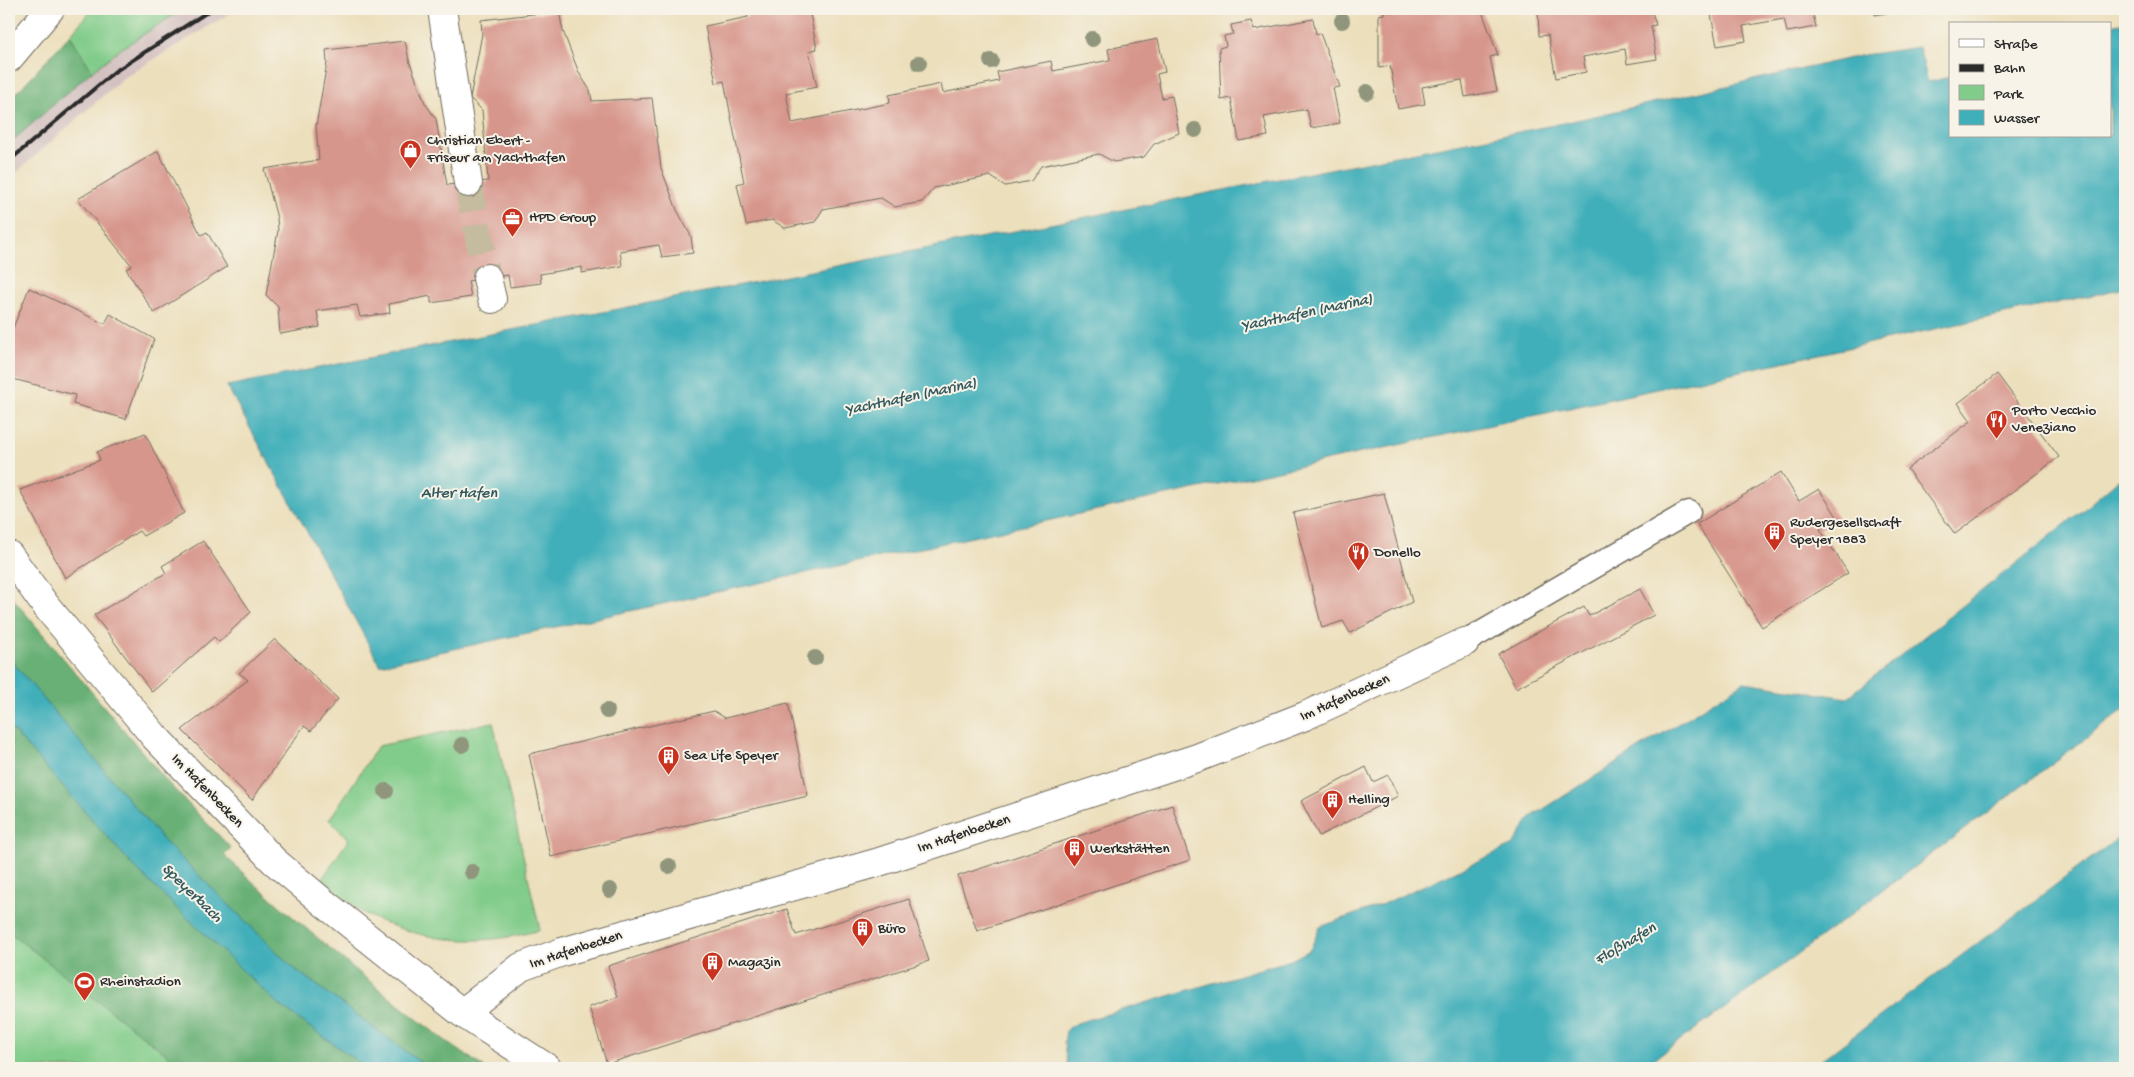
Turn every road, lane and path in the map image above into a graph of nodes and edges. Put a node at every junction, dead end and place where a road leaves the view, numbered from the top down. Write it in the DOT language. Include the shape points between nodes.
graph roads {
  1 [pos="50,9"];
  2 [pos="442,9"];
  3 [pos="9,58"];
  4 [pos="468,183"];
  5 [pos="1689,512"];
  6 [pos="9,554"];
  7 [pos="1465,642"];
  8 [pos="462,1013"];
  9 [pos="547,1068"];
  1 -- 3 [label="street"];
  2 -- 4 [label="street"];
  5 -- 7 [label="lane"];
  6 -- 8 [label="street, Im Hafenbecken" via="46,606 155,737 274,861"];
  7 -- 8 [label="street, Im Hafenbecken" via="1305,716 1197,758 876,863 562,952 521,967"];
  8 -- 9 [label="street, Im Hafenbecken"];
}
